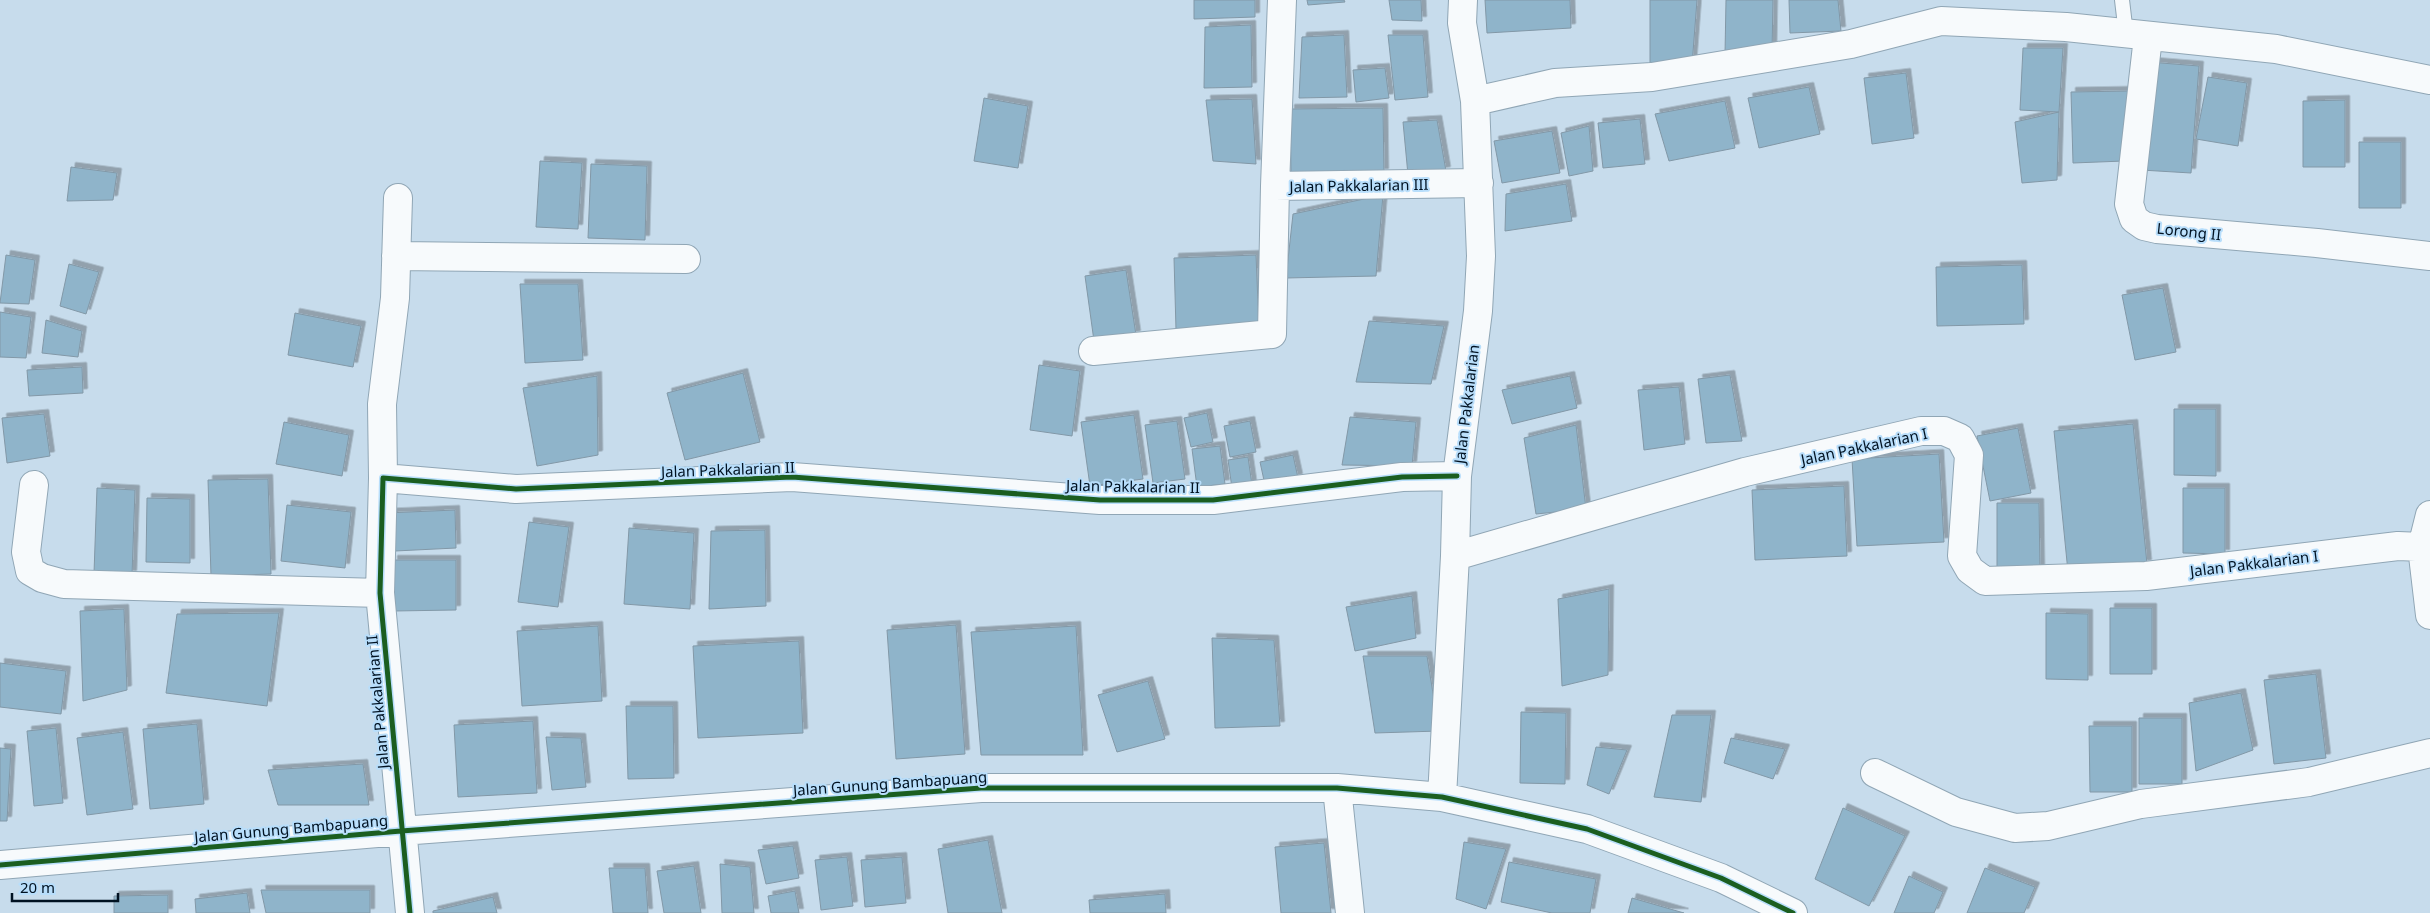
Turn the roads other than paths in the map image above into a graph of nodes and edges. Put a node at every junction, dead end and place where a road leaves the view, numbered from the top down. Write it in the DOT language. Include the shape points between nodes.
graph roads {
  1 [pos="1282,0"];
  2 [pos="1463,0"];
  3 [pos="2122,0"];
  4 [pos="1941,11"];
  5 [pos="2137,36"];
  6 [pos="2430,80"];
  7 [pos="1475,101"];
  8 [pos="1479,183"];
  9 [pos="1275,186"];
  10 [pos="398,198"];
  11 [pos="396,256"];
  12 [pos="2430,256"];
  13 [pos="686,259"];
  14 [pos="1093,351"];
  15 [pos="1457,476"];
  16 [pos="383,478"];
  17 [pos="34,485"];
  18 [pos="2430,515"];
  19 [pos="2422,546"];
  20 [pos="1455,556"];
  21 [pos="380,593"];
  22 [pos="2430,615"];
  23 [pos="2430,753"];
  24 [pos="1875,773"];
  25 [pos="1337,788"];
  26 [pos="1442,797"];
  27 [pos="402,831"];
  28 [pos="0,865"];
  29 [pos="1781,910"];
  30 [pos="410,913"];
  31 [pos="1350,913"];
  1 -- 9 [label="street, Jalan Pakkalarian III"];
  2 -- 7 [label="street, Jalan Pakkalarian" via="1462,23"];
  3 -- 5 [label="lane"];
  4 -- 5 [label="street"];
  4 -- 7 [label="street" via="1832,47 1652,77 1554,83"];
  5 -- 6 [label="street" via="2276,49"];
  5 -- 12 [label="street, Lorong II" via="2129,204 2134,219 2157,229"];
  7 -- 8 [label="street, Jalan Pakkalarian"];
  8 -- 9 [label="street, Jalan Pakkalarian III"];
  8 -- 15 [label="street, Jalan Pakkalarian" via="1481,256 1478,311"];
  9 -- 14 [label="street" via="1272,334"];
  10 -- 11 [label="street"];
  11 -- 13 [label="street"];
  11 -- 16 [label="street" via="395,298 382,404"];
  15 -- 16 [label="street, Jalan Pakkalarian II" via="1402,477 1213,500 1150,501 792,477 516,489"];
  15 -- 20 [label="street, Jalan Pakkalarian"];
  16 -- 21 [label="street, Jalan Pakkalarian II"];
  17 -- 21 [label="street" via="26,552 30,571 42,578 64,584"];
  18 -- 19 [label="street"];
  19 -- 20 [label="street, Jalan Pakkalarian I" via="2398,546 2146,576 1985,581 1970,570 1962,556 1969,455 1960,438 1944,431 1921,431 1745,472"];
  19 -- 22 [label="street"];
  20 -- 26 [label="street, Jalan Pakkalarian"];
  21 -- 27 [label="street, Jalan Pakkalarian II"];
  23 -- 24 [label="street" via="2309,782 2141,804 2048,826 2015,828 1956,812"];
  25 -- 26 [label="street, Jalan Gunung Bambapuang"];
  25 -- 27 [label="street, Jalan Gunung Bambapuang" via="982,788"];
  25 -- 31 [label="street"];
  26 -- 29 [label="street, Jalan Gunung Bambapuang" via="1586,829 1721,878"];
  27 -- 28 [label="street, Jalan Gunung Bambapuang"];
  27 -- 30 [label="street, Jalan Pakkalarian II"];
}
